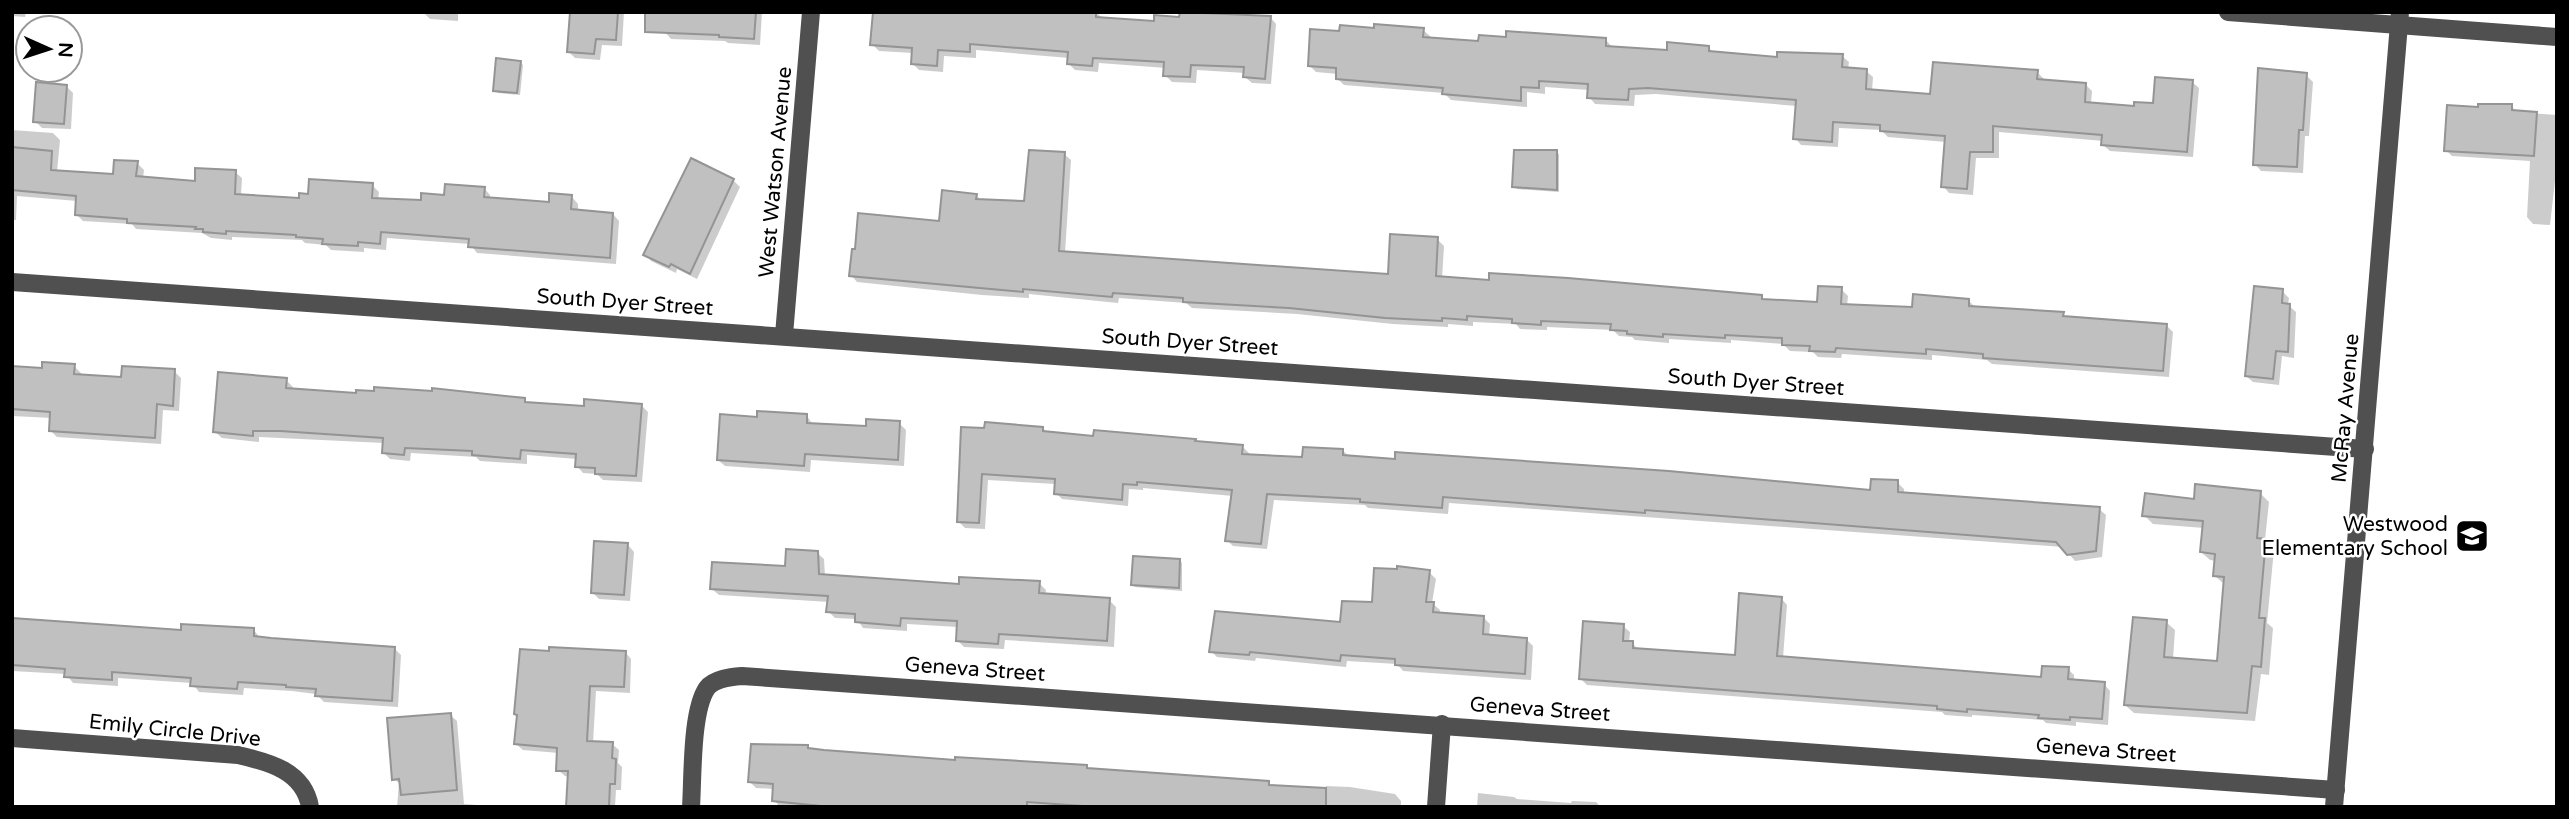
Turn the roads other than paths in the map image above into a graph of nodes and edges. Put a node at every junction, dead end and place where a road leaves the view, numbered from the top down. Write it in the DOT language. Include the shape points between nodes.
graph roads {
  1 [pos="811,12"];
  2 [pos="2228,12"];
  3 [pos="2399,19"];
  4 [pos="2557,37"];
  5 [pos="12,282"];
  6 [pos="783,335"];
  7 [pos="2365,449"];
  8 [pos="1442,724"];
  9 [pos="12,738"];
  10 [pos="2335,798"];
  11 [pos="310,807"];
  12 [pos="691,807"];
  13 [pos="1436,807"];
  1 -- 6 [label="street, West Watson Avenue"];
  2 -- 3 [label="street"];
  3 -- 4 [label="street"];
  3 -- 7 [label="street, McRay Avenue"];
  5 -- 6 [label="street, South Dyer Street"];
  6 -- 7 [label="street, South Dyer Street"];
  7 -- 10 [label="street, McRay Avenue"];
  8 -- 10 [label="street, Geneva Street"];
  8 -- 12 [label="street, Geneva Street" via="741,676 708,686 701,702"];
  8 -- 13 [label="street"];
  9 -- 11 [label="street, Emily Circle Drive" via="238,755 272,762 295,776"];
}
